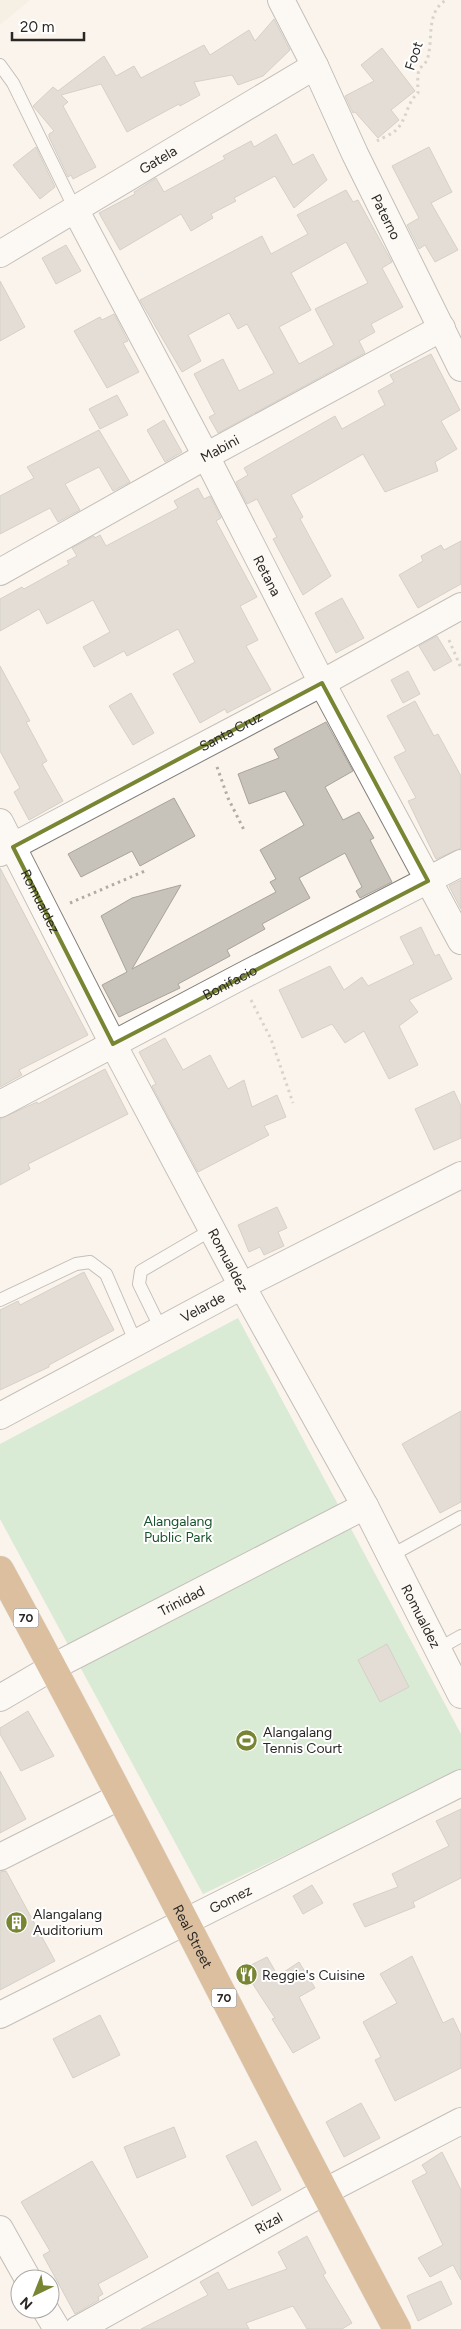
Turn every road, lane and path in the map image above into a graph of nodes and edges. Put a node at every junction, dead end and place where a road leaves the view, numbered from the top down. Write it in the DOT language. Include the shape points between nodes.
graph roads {
  1 [pos="281,0"];
  2 [pos="446,0"];
  3 [pos="0,65"];
  4 [pos="315,66"];
  5 [pos="355,154"];
  6 [pos="75,209"];
  7 [pos="0,254"];
  8 [pos="442,328"];
  9 [pos="461,368"];
  10 [pos="206,456"];
  11 [pos="0,572"];
  12 [pos="461,606"];
  13 [pos="322,683"];
  14 [pos="209,743"];
  15 [pos="0,822"];
  16 [pos="245,832"];
  17 [pos="6,850"];
  18 [pos="461,863"];
  19 [pos="145,871"];
  20 [pos="428,881"];
  21 [pos="46,913"];
  22 [pos="461,941"];
  23 [pos="240,977"];
  24 [pos="113,1044"];
  25 [pos="293,1103"];
  26 [pos="0,1104"];
  27 [pos="461,1175"];
  28 [pos="213,1229"];
  29 [pos="242,1286"];
  30 [pos="0,1300"];
  31 [pos="161,1329"];
  32 [pos="136,1343"];
  33 [pos="0,1416"];
  34 [pos="365,1506"];
  35 [pos="461,1517"];
  36 [pos="390,1556"];
  37 [pos="0,1570"];
  38 [pos="461,1636"];
  39 [pos="438,1649"];
  40 [pos="53,1667"];
  41 [pos="461,1695"];
  42 [pos="0,1698"];
  43 [pos="461,1783"];
  44 [pos="120,1797"];
  45 [pos="0,1857"];
  46 [pos="184,1921"];
  47 [pos="0,2015"];
  48 [pos="461,2121"];
  49 [pos="324,2192"];
  50 [pos="0,2229"];
  51 [pos="22,2269"];
  52 [pos="78,2329"];
  53 [pos="397,2329"];
  1 -- 4 [label="street, Paterno"];
  2 -- 5 [label="path, Foot" via="436,9 430,26 432,39 428,60 419,70 418,93 411,99 405,116 396,130"];
  3 -- 6 [label="lane" via="13,83"];
  4 -- 5 [label="street, Paterno"];
  4 -- 6 [label="street, Gatela"];
  5 -- 8 [label="street, Paterno"];
  6 -- 7 [label="street, Gatela"];
  6 -- 10 [label="street, Retana"];
  8 -- 9 [label="street, Paterno"];
  8 -- 10 [label="street, Mabini"];
  10 -- 11 [label="street, Mabini"];
  10 -- 13 [label="street, Retana"];
  12 -- 13 [label="street, Santa Cruz"];
  13 -- 14 [label="street, Santa Cruz"];
  13 -- 20 [label="street, Retana"];
  14 -- 16 [label="path" via="228,798"];
  14 -- 17 [label="street, Santa Cruz"];
  15 -- 17 [label="street, Romualdez"];
  17 -- 21 [label="street, Romualdez"];
  18 -- 20 [label="street, Bonifacio"];
  19 -- 21 [label="path"];
  20 -- 22 [label="street, Retana"];
  20 -- 23 [label="street, Bonifacio"];
  21 -- 24 [label="street, Romualdez"];
  23 -- 24 [label="street, Bonifacio"];
  23 -- 25 [label="path" via="271,1039"];
  24 -- 26 [label="street, Bonifacio"];
  24 -- 28 [label="street, Romualdez"];
  27 -- 29 [label="street, Velarde"];
  28 -- 29 [label="street, Romualdez"];
  28 -- 31 [label="lane" via="141,1271 139,1284"];
  29 -- 31 [label="street, Velarde"];
  29 -- 34 [label="street, Romualdez"];
  30 -- 32 [label="lane" via="76,1264 90,1262 106,1274"];
  31 -- 32 [label="street, Velarde"];
  32 -- 33 [label="street, Velarde"];
  34 -- 36 [label="street, Romualdez"];
  34 -- 40 [label="street, Trinidad"];
  35 -- 36 [label="lane"];
  36 -- 39 [label="street, Romualdez"];
  37 -- 40 [label="highway, Real Street / 70"];
  38 -- 39 [label="lane"];
  39 -- 41 [label="street, Romualdez"];
  40 -- 42 [label="street, Trinidad"];
  40 -- 44 [label="highway, Real Street / 70"];
  43 -- 46 [label="street, Gomez"];
  44 -- 45 [label="street"];
  44 -- 46 [label="highway, Real Street / 70"];
  46 -- 47 [label="street, Gomez"];
  46 -- 49 [label="highway, Real Street / 70"];
  48 -- 49 [label="street, Rizal"];
  49 -- 52 [label="street, Rizal"];
  49 -- 53 [label="highway, Real Street / 70"];
  50 -- 51 [label="street"];
}
